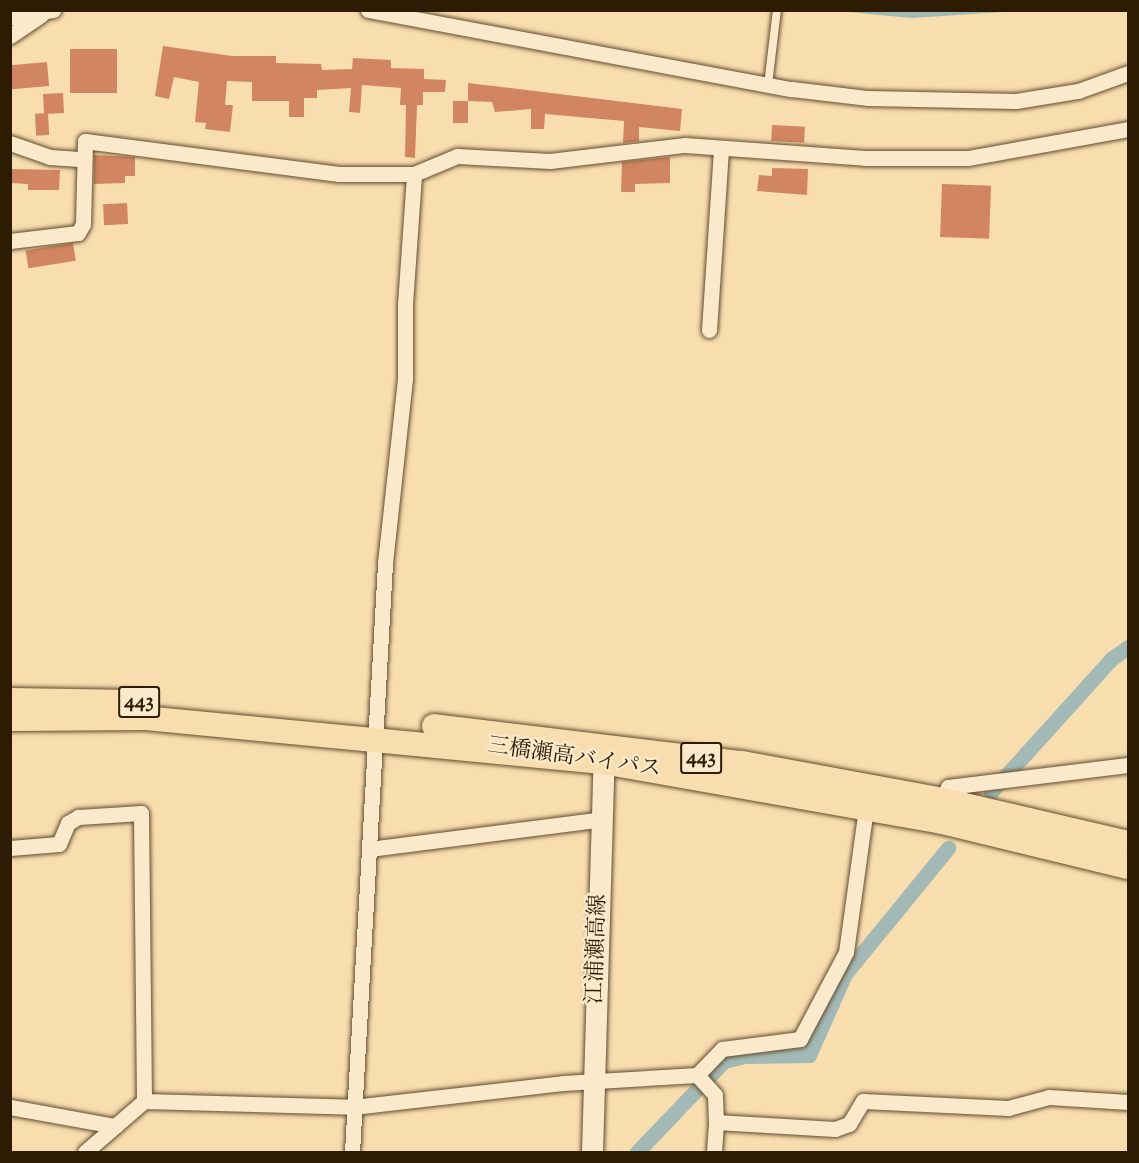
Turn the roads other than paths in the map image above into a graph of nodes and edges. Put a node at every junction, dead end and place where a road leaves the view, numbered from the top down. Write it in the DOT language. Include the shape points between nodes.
graph roads {
  1 [pos="368,10"];
  2 [pos="777,10"];
  3 [pos="49,11"];
  4 [pos="10,18"];
  5 [pos="10,36"];
  6 [pos="1128,73"];
  7 [pos="768,85"];
  8 [pos="1128,129"];
  9 [pos="10,143"];
  10 [pos="721,148"];
  11 [pos="82,159"];
  12 [pos="414,174"];
  13 [pos="10,241"];
  14 [pos="709,330"];
  15 [pos="10,695"];
  16 [pos="11,714"];
  17 [pos="376,729"];
  18 [pos="604,754"];
  19 [pos="1128,765"];
  20 [pos="868,797"];
  21 [pos="943,800"];
  22 [pos="602,819"];
  23 [pos="1128,843"];
  24 [pos="10,848"];
  25 [pos="369,849"];
  26 [pos="1128,867"];
  27 [pos="702,1079"];
  28 [pos="593,1081"];
  29 [pos="144,1101"];
  30 [pos="1128,1102"];
  31 [pos="10,1107"];
  32 [pos="352,1107"];
  33 [pos="716,1122"];
  34 [pos="115,1126"];
  35 [pos="85,1152"];
  36 [pos="352,1152"];
  37 [pos="592,1152"];
  38 [pos="714,1152"];
  1 -- 7 [label="street"];
  2 -- 7 [label="lane"];
  3 -- 4 [label="street"];
  3 -- 5 [label="street"];
  6 -- 7 [label="street" via="1078,91 1016,101 902,100"];
  8 -- 10 [label="street" via="968,159 865,158"];
  9 -- 11 [label="street" via="50,157"];
  10 -- 12 [label="street" via="685,145 550,161 457,156"];
  10 -- 14 [label="street"];
  11 -- 12 [label="street" via="85,141 339,174"];
  11 -- 13 [label="street" via="83,225 78,233"];
  12 -- 17 [label="street" via="405,304 405,378 385,563"];
  15 -- 16 [label="street"];
  16 -- 17 [label="highway, 三橋瀬高バイパス / 443"];
  17 -- 18 [label="highway, 三橋瀬高バイパス / 443"];
  17 -- 25 [label="street"];
  18 -- 20 [label="highway, 三橋瀬高バイパス / 443"];
  18 -- 22 [label="main road, 江浦瀬高線"];
  19 -- 21 [label="street" via="948,787"];
  20 -- 21 [label="highway, 三橋瀬高バイパス / 443"];
  20 -- 26 [label="highway, 三橋瀬高バイパス / 443"];
  20 -- 27 [label="street" via="846,952 800,1039 722,1049"];
  21 -- 23 [label="highway, 三橋瀬高バイパス / 443"];
  22 -- 25 [label="street"];
  22 -- 28 [label="main road, 江浦瀬高線"];
  24 -- 29 [label="street" via="59,844 68,823 78,816 141,813"];
  25 -- 32 [label="street"];
  27 -- 28 [label="street"];
  27 -- 33 [label="street" via="716,1095"];
  28 -- 32 [label="street"];
  28 -- 37 [label="main road, 江浦瀬高線"];
  29 -- 32 [label="street"];
  29 -- 34 [label="street"];
  30 -- 33 [label="street" via="1049,1097 1008,1108 863,1101 849,1124 836,1129"];
  31 -- 34 [label="street"];
  32 -- 36 [label="street"];
  33 -- 38 [label="street"];
  34 -- 35 [label="street"];
}
